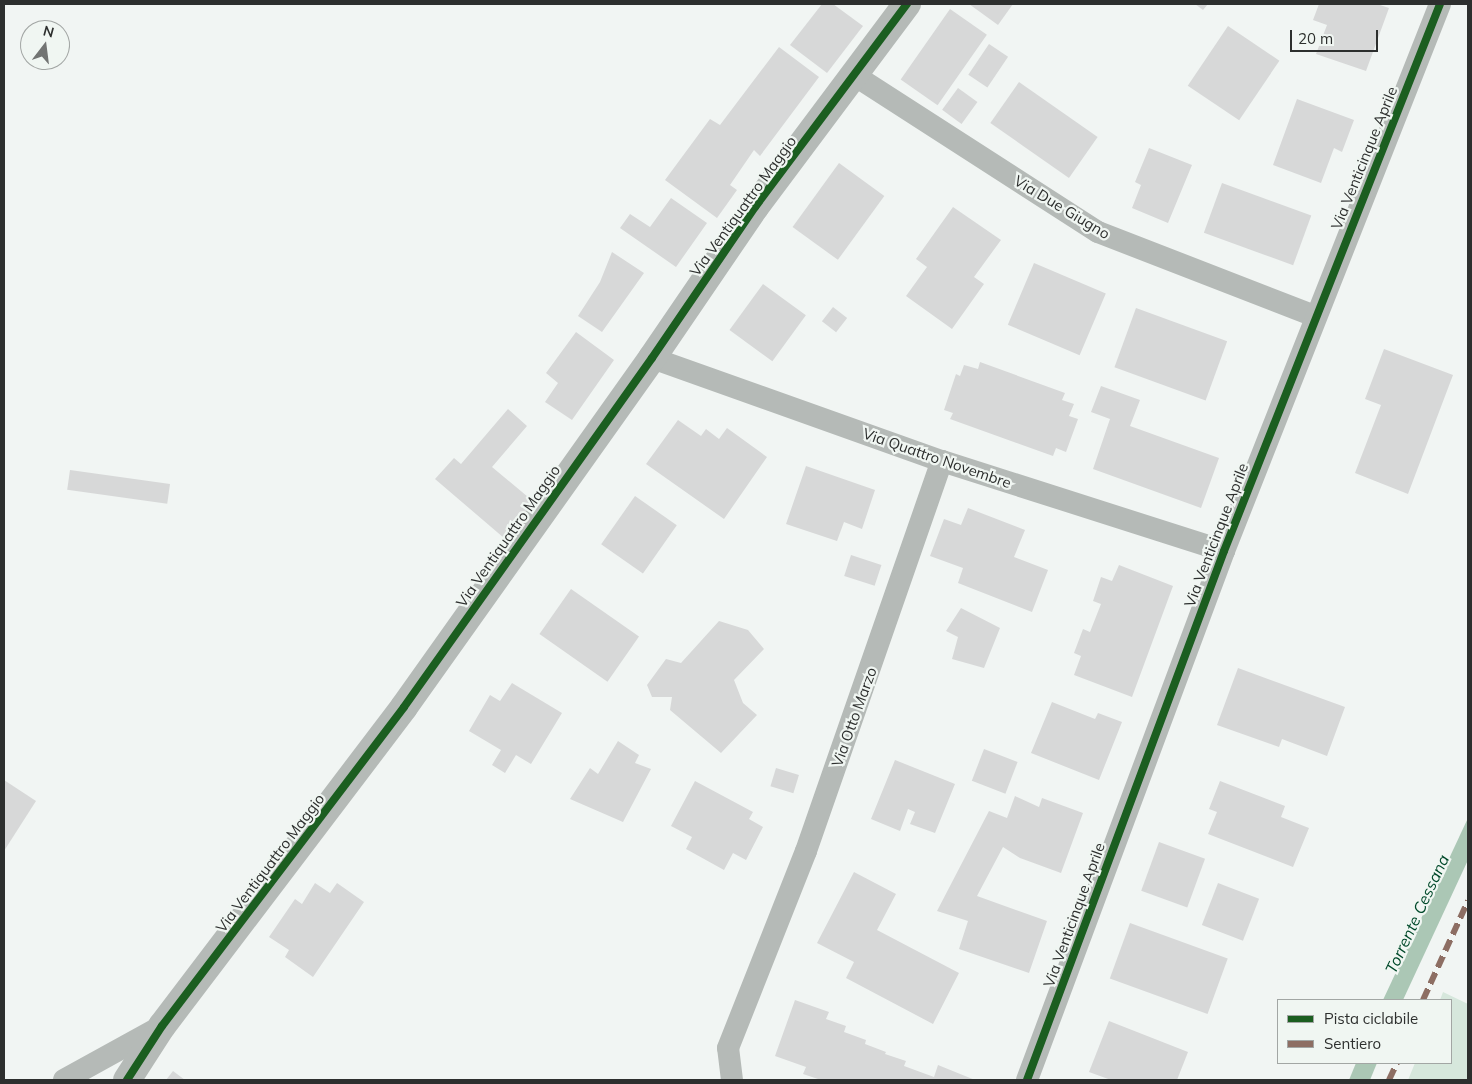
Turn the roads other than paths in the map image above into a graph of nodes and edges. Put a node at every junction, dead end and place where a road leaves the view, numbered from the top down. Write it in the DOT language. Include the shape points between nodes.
graph roads {
  1 [pos="907,4"];
  2 [pos="1440,4"];
  3 [pos="854,75"];
  4 [pos="1315,316"];
  5 [pos="652,358"];
  6 [pos="942,461"];
  7 [pos="1224,551"];
  8 [pos="162,1026"];
  9 [pos="64,1080"];
  10 [pos="126,1080"];
  11 [pos="732,1080"];
  12 [pos="1027,1080"];
  1 -- 3 [label="street, Via Ventiquattro Maggio"];
  2 -- 4 [label="street, Via Venticinque Aprile"];
  3 -- 4 [label="street, Via Due Giugno" via="1098,232"];
  3 -- 5 [label="street, Via Ventiquattro Maggio" via="755,207"];
  4 -- 7 [label="street, Via Venticinque Aprile"];
  5 -- 6 [label="street, Via Quattro Novembre"];
  5 -- 8 [label="street, Via Ventiquattro Maggio" via="404,707"];
  6 -- 7 [label="street, Via Quattro Novembre"];
  6 -- 11 [label="street, Via Otto Marzo" via="806,851 728,1048"];
  7 -- 12 [label="street, Via Venticinque Aprile"];
  8 -- 9 [label="street"];
  8 -- 10 [label="street, Via Ventiquattro Maggio"];
}
